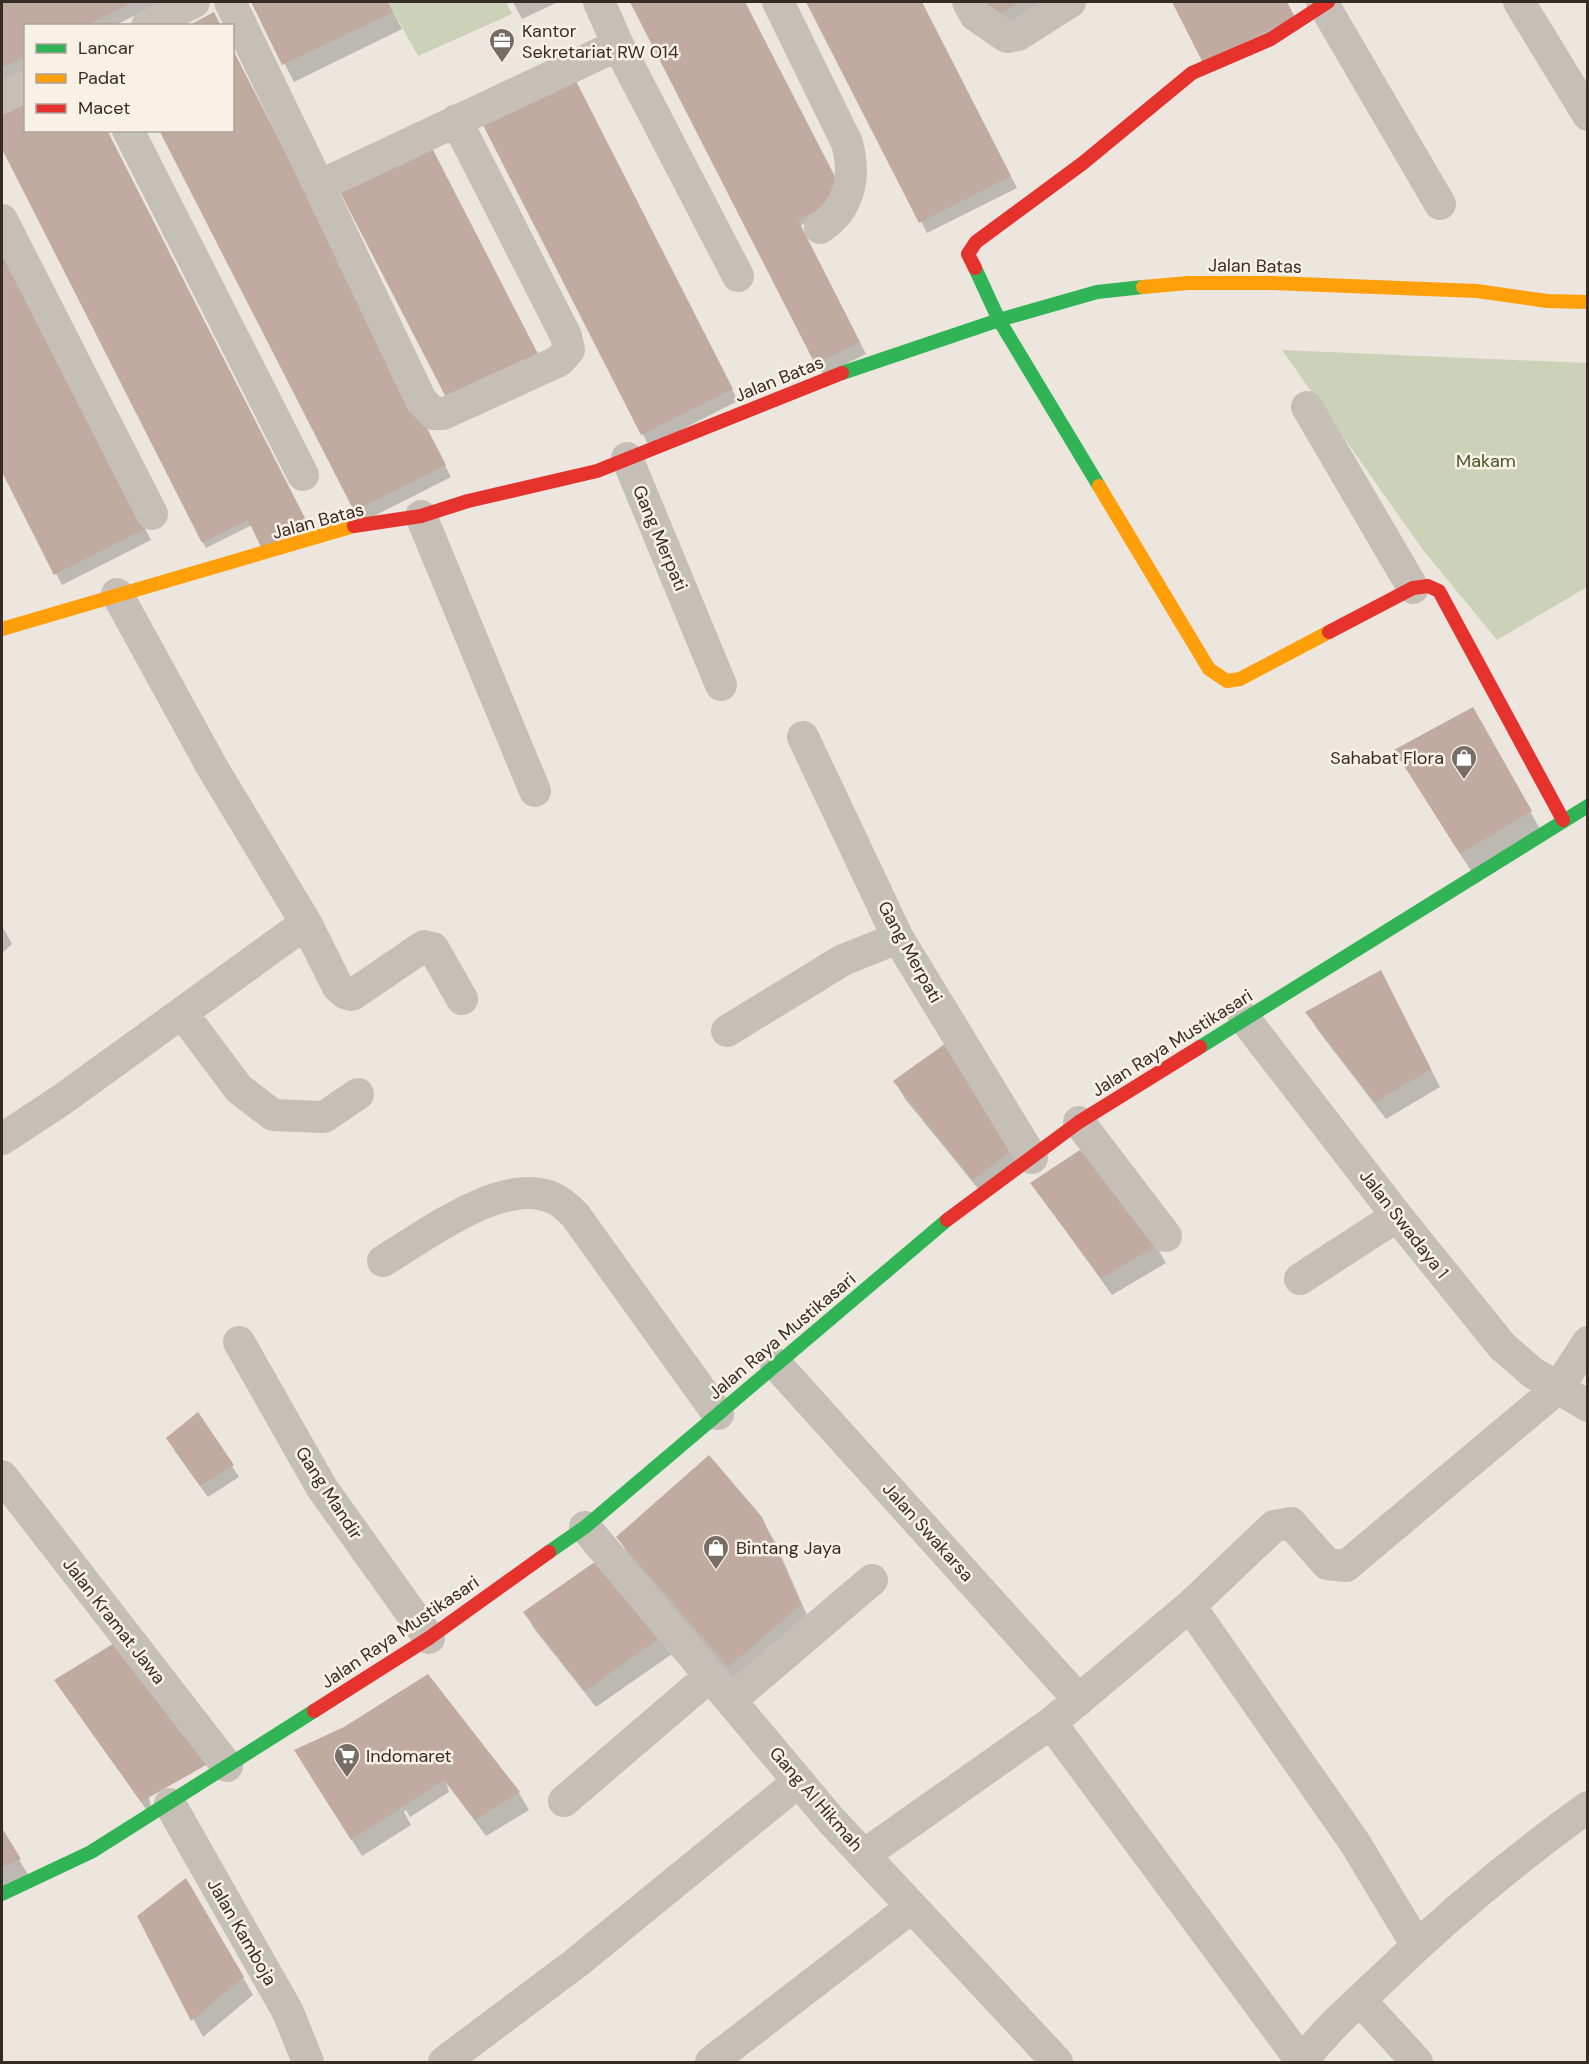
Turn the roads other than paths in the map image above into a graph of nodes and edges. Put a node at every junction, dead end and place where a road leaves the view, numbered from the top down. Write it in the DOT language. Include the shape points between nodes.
graph roads {
  1 [pos="194,2"];
  2 [pos="230,2"];
  3 [pos="599,2"];
  4 [pos="778,2"];
  5 [pos="968,2"];
  6 [pos="1070,2"];
  7 [pos="1325,2"];
  8 [pos="1519,2"];
  9 [pos="151,24"];
  10 [pos="618,45"];
  11 [pos="24,87"];
  12 [pos="2,98"];
  13 [pos="1587,115"];
  14 [pos="456,120"];
  15 [pos="129,132"];
  16 [pos="319,186"];
  17 [pos="1440,204"];
  18 [pos="2,220"];
  19 [pos="820,228"];
  20 [pos="738,276"];
  21 [pos="1587,302"];
  22 [pos="999,320"];
  23 [pos="1307,407"];
  24 [pos="627,458"];
  25 [pos="303,475"];
  26 [pos="152,514"];
  27 [pos="421,516"];
  28 [pos="1413,588"];
  29 [pos="117,594"];
  30 [pos="2,629"];
  31 [pos="721,685"];
  32 [pos="803,737"];
  33 [pos="535,791"];
  34 [pos="1587,806"];
  35 [pos="1563,820"];
  36 [pos="306,923"];
  37 [pos="898,938"];
  38 [pos="462,999"];
  39 [pos="182,1012"];
  40 [pos="1244,1018"];
  41 [pos="727,1031"];
  42 [pos="358,1094"];
  43 [pos="1079,1122"];
  44 [pos="2,1139"];
  45 [pos="1032,1158"];
  46 [pos="1397,1216"];
  47 [pos="1166,1236"];
  48 [pos="383,1261"];
  49 [pos="1300,1279"];
  50 [pos="239,1342"];
  51 [pos="1587,1342"];
  52 [pos="776,1364"];
  53 [pos="1558,1388"];
  54 [pos="1587,1406"];
  55 [pos="718,1414"];
  56 [pos="2,1476"];
  57 [pos="585,1527"];
  58 [pos="872,1580"];
  59 [pos="1190,1606"];
  60 [pos="429,1638"];
  61 [pos="710,1676"];
  62 [pos="731,1700"];
  63 [pos="1079,1700"];
  64 [pos="1051,1723"];
  65 [pos="227,1766"];
  66 [pos="798,1782"];
  67 [pos="564,1801"];
  68 [pos="170,1804"];
  69 [pos="1587,1807"];
  70 [pos="864,1855"];
  71 [pos="2,1894"];
  72 [pos="912,1907"];
  73 [pos="1416,1944"];
  74 [pos="1360,2000"];
  75 [pos="309,2062"];
  76 [pos="444,2062"];
  77 [pos="711,2062"];
  78 [pos="1057,2062"];
  79 [pos="1302,2062"];
  80 [pos="1417,2062"];
  1 -- 9 [label="street"];
  2 -- 16 [label="street"];
  3 -- 10 [label="street"];
  4 -- 19 [label="street" via="848,143 852,160 845,200 835,218"];
  5 -- 6 [label="street" via="975,15 1006,37 1018,35"];
  7 -- 17 [label="street"];
  7 -- 22 [label="street" via="1271,39 1192,73 1083,163 976,242 968,254 971,265"];
  8 -- 13 [label="street"];
  10 -- 14 [label="street"];
  10 -- 20 [label="street"];
  11 -- 12 [label="street"];
  14 -- 16 [label="street"];
  14 -- 16 [label="street" via="566,336 569,350 559,361 443,414 434,414 407,374"];
  15 -- 25 [label="street"];
  18 -- 26 [label="street"];
  21 -- 22 [label="street, Jalan Batas" via="1477,291 1188,283 1097,292"];
  22 -- 24 [label="street, Jalan Batas" via="847,371"];
  22 -- 28 [label="street" via="1209,669 1227,681 1240,679"];
  23 -- 28 [label="street"];
  24 -- 27 [label="street, Jalan Batas" via="597,471"];
  24 -- 31 [label="street, Gang Merpati"];
  27 -- 29 [label="street, Jalan Batas" via="355,526"];
  27 -- 33 [label="street"];
  28 -- 35 [label="street" via="1428,586 1439,591"];
  29 -- 30 [label="street, Jalan Batas"];
  29 -- 36 [label="street" via="212,767"];
  32 -- 37 [label="street, Gang Merpati"];
  34 -- 35 [label="street, Jalan Raya Mustikasari"];
  35 -- 40 [label="street, Jalan Raya Mustikasari"];
  36 -- 38 [label="street" via="338,987 345,993 352,994 424,946 433,948"];
  36 -- 39 [label="street"];
  37 -- 41 [label="street" via="843,960"];
  37 -- 45 [label="street, Gang Merpati"];
  39 -- 42 [label="street" via="239,1089 273,1115 324,1117"];
  39 -- 44 [label="street"];
  40 -- 43 [label="street, Jalan Raya Mustikasari"];
  40 -- 46 [label="street, Jalan Swadaya 1"];
  43 -- 45 [label="street, Jalan Raya Mustikasari"];
  43 -- 47 [label="street"];
  45 -- 52 [label="street, Jalan Raya Mustikasari" via="961,1208"];
  46 -- 49 [label="street"];
  46 -- 53 [label="street, Jalan Swadaya 1" via="1502,1346"];
  48 -- 55 [label="street" via="488,1200 527,1192 554,1198 575,1215"];
  50 -- 60 [label="street, Gang Mandir" via="322,1488"];
  51 -- 53 [label="street"];
  52 -- 55 [label="street, Jalan Raya Mustikasari"];
  52 -- 63 [label="street, Jalan Swakarsa"];
  53 -- 54 [label="street, Jalan Swadaya 1"];
  53 -- 59 [label="street" via="1346,1566 1327,1564 1291,1523 1283,1522 1274,1526"];
  55 -- 57 [label="street, Jalan Raya Mustikasari"];
  56 -- 65 [label="street, Jalan Kramat Jawa"];
  57 -- 60 [label="street, Jalan Raya Mustikasari"];
  57 -- 61 [label="street, Gang Al Hikmah"];
  58 -- 62 [label="street"];
  59 -- 63 [label="street"];
  59 -- 73 [label="street" via="1355,1843"];
  60 -- 65 [label="street, Jalan Raya Mustikasari"];
  61 -- 62 [label="street, Gang Al Hikmah"];
  61 -- 67 [label="street"];
  62 -- 66 [label="street, Gang Al Hikmah"];
  63 -- 64 [label="street"];
  64 -- 70 [label="street"];
  64 -- 79 [label="street"];
  65 -- 68 [label="street, Jalan Raya Mustikasari"];
  66 -- 70 [label="street, Gang Al Hikmah"];
  66 -- 76 [label="street" via="576,1963"];
  68 -- 71 [label="street, Jalan Raya Mustikasari" via="91,1852"];
  68 -- 75 [label="street, Jalan Kamboja" via="288,2012"];
  69 -- 73 [label="street" via="1508,1865"];
  70 -- 72 [label="street, Gang Al Hikmah"];
  72 -- 77 [label="street"];
  72 -- 78 [label="street, Gang Al Hikmah"];
  73 -- 74 [label="street"];
  74 -- 79 [label="street" via="1322,2035"];
  74 -- 80 [label="street"];
}
